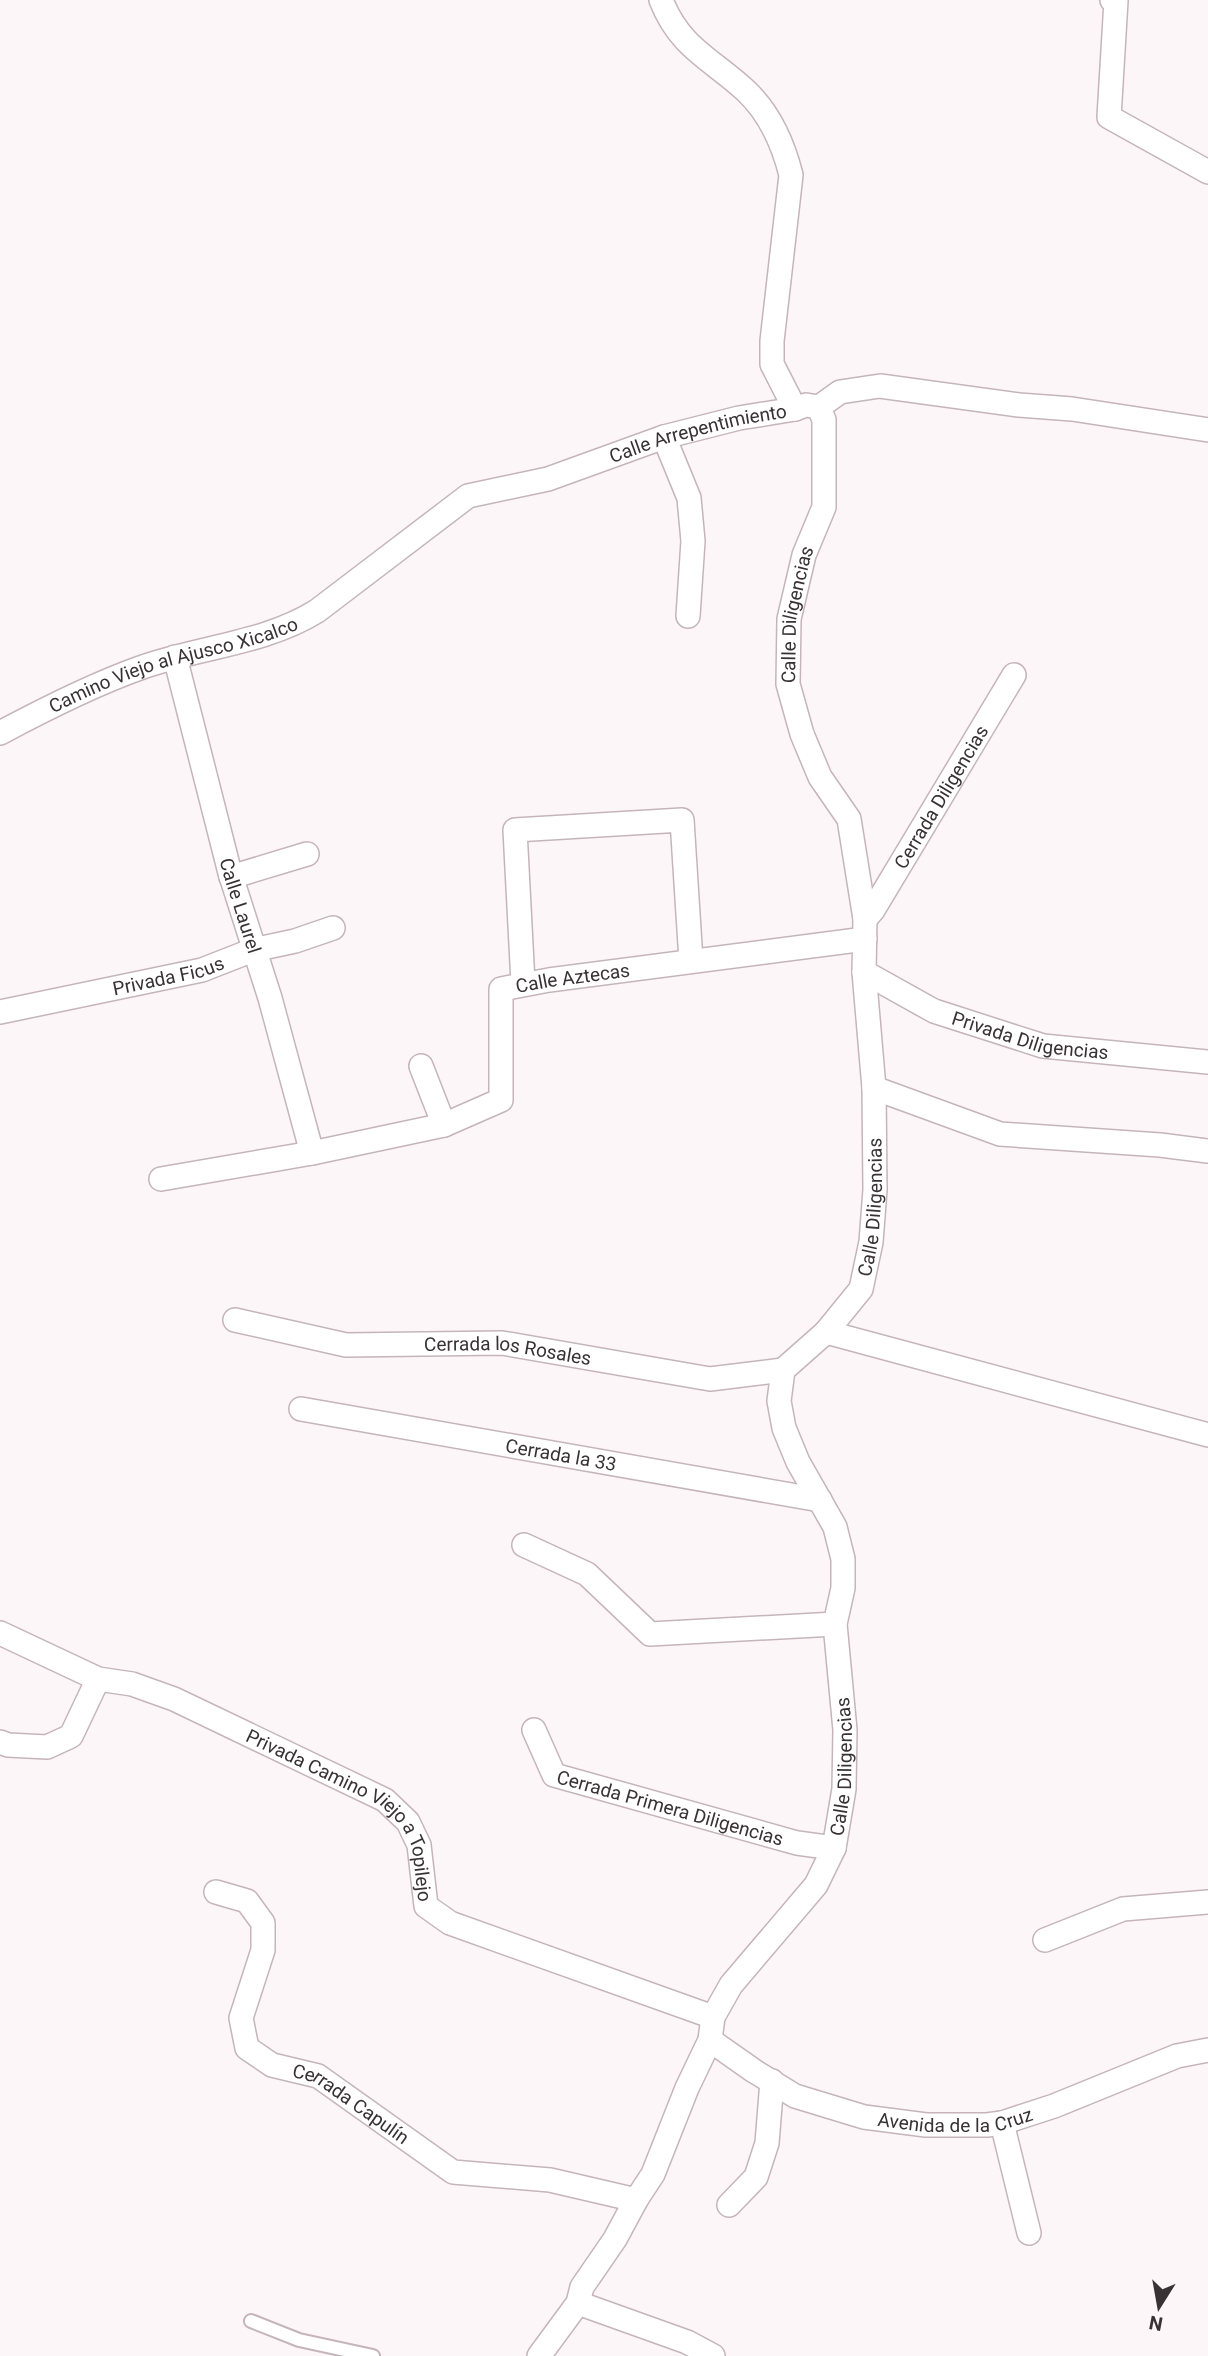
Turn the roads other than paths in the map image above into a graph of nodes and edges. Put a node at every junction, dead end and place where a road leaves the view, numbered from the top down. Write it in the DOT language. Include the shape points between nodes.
graph roads {
  1 [pos="661,0"];
  2 [pos="1112,0"];
  3 [pos="1208,173"];
  4 [pos="819,407"];
  5 [pos="795,409"];
  6 [pos="1208,430"];
  7 [pos="664,437"];
  8 [pos="342,591"];
  9 [pos="688,616"];
  10 [pos="175,657"];
  11 [pos="1014,674"];
  12 [pos="0,733"];
  13 [pos="307,854"];
  14 [pos="231,877"];
  15 [pos="333,928"];
  16 [pos="865,929"];
  17 [pos="253,950"];
  18 [pos="691,961"];
  19 [pos="864,972"];
  20 [pos="523,983"];
  21 [pos="0,1012"];
  22 [pos="1208,1062"];
  23 [pos="421,1066"];
  24 [pos="874,1088"];
  25 [pos="444,1125"];
  26 [pos="1208,1151"];
  27 [pos="312,1153"];
  28 [pos="161,1180"];
  29 [pos="235,1320"];
  30 [pos="827,1332"];
  31 [pos="783,1370"];
  32 [pos="302,1409"];
  33 [pos="1208,1435"];
  34 [pos="820,1500"];
  35 [pos="524,1545"];
  36 [pos="835,1624"];
  37 [pos="0,1633"];
  38 [pos="98,1679"];
  39 [pos="534,1730"];
  40 [pos="0,1742"];
  41 [pos="834,1847"];
  42 [pos="216,1892"];
  43 [pos="1208,1902"];
  44 [pos="1045,1940"];
  45 [pos="712,2029"];
  46 [pos="1208,2050"];
  47 [pos="772,2081"];
  48 [pos="1002,2123"];
  49 [pos="636,2200"];
  50 [pos="729,2205"];
  51 [pos="1028,2233"];
  52 [pos="578,2302"];
  53 [pos="251,2321"];
  54 [pos="373,2356"];
  55 [pos="539,2356"];
  56 [pos="713,2356"];
  1 -- 5 [label="street" via="683,40 745,90 763,111 786,155 791,175 772,363"];
  2 -- 3 [label="street" via="1116,1 1109,117"];
  4 -- 5 [label="street, Calle Arrepentimiento"];
  4 -- 6 [label="street, Calle Arrepentimiento" via="839,392 880,386"];
  4 -- 16 [label="street, Calle Diligencias" via="824,420 824,506 804,555 789,619 788,684 820,777 849,819"];
  5 -- 7 [label="street, Calle Arrepentimiento"];
  7 -- 8 [label="street, Calle Arrepentimiento" via="548,479 468,496"];
  7 -- 9 [label="street" via="689,498 694,541"];
  8 -- 10 [label="street, Camino Viejo al Ajusco Xicalco" via="295,625"];
  10 -- 12 [label="street, Camino Viejo al Ajusco Xicalco" via="81,693"];
  10 -- 14 [label="street, Calle Laurel"];
  11 -- 16 [label="street, Cerrada Diligencias"];
  13 -- 14 [label="street"];
  14 -- 17 [label="street, Calle Laurel"];
  15 -- 17 [label="street, Privada Ficus"];
  16 -- 18 [label="street, Calle Aztecas"];
  16 -- 19 [label="street, Calle Diligencias"];
  17 -- 21 [label="street, Privada Ficus" via="202,970"];
  17 -- 27 [label="street, Calle Laurel"];
  18 -- 20 [label="street, Calle Aztecas"];
  18 -- 20 [label="street" via="682,820 515,830"];
  19 -- 22 [label="street, Privada Diligencias" via="934,1011 1043,1046"];
  19 -- 24 [label="street, Calle Diligencias"];
  20 -- 25 [label="street, Calle Aztecas" via="501,989 501,1100"];
  23 -- 25 [label="street"];
  24 -- 26 [label="street" via="1000,1134"];
  24 -- 30 [label="street, Calle Diligencias" via="871,1242 861,1289"];
  25 -- 27 [label="street, Calle Aztecas"];
  27 -- 28 [label="street, Calle Aztecas"];
  29 -- 31 [label="street, Cerrada los Rosales" via="346,1345 502,1343 710,1379"];
  30 -- 31 [label="street, Calle Diligencias"];
  30 -- 33 [label="street"];
  31 -- 34 [label="street, Calle Diligencias" via="779,1401 784,1428"];
  32 -- 34 [label="street, Cerrada la 33"];
  34 -- 36 [label="street, Calle Diligencias" via="835,1528 843,1559 843,1588"];
  35 -- 36 [label="street" via="587,1574 650,1634"];
  36 -- 41 [label="street, Calle Diligencias" via="845,1730 844,1788"];
  37 -- 38 [label="street, Privada Camino Viejo a Topilejo"];
  38 -- 40 [label="street" via="71,1736 47,1747"];
  38 -- 45 [label="street, Privada Camino Viejo a Topilejo" via="132,1684 174,1699 385,1800 408,1822 419,1845 426,1906 450,1923"];
  39 -- 41 [label="street, Cerrada Primera Diligencias" via="554,1775 797,1843"];
  41 -- 45 [label="street, Calle Diligencias" via="816,1885 731,1985"];
  42 -- 49 [label="street, Cerrada Capulín" via="247,1900 263,1923 263,1950 242,2018 247,2049 272,2065 318,2076 453,2172 550,2180"];
  43 -- 44 [label="street" via="1123,1909"];
  45 -- 47 [label="street, Avenida de la Cruz"];
  45 -- 49 [label="street, Calle Diligencias" via="653,2174"];
  46 -- 48 [label="street, Avenida de la Cruz" via="1177,2056"];
  47 -- 48 [label="street, Avenida de la Cruz" via="795,2096 864,2116 926,2125"];
  47 -- 50 [label="street" via="767,2143 757,2177"];
  48 -- 51 [label="street"];
  49 -- 52 [label="street, Calle Diligencias" via="582,2287"];
  52 -- 55 [label="street, Calle Diligencias"];
  52 -- 56 [label="street"];
  53 -- 54 [label="lane" via="299,2340"];
}
